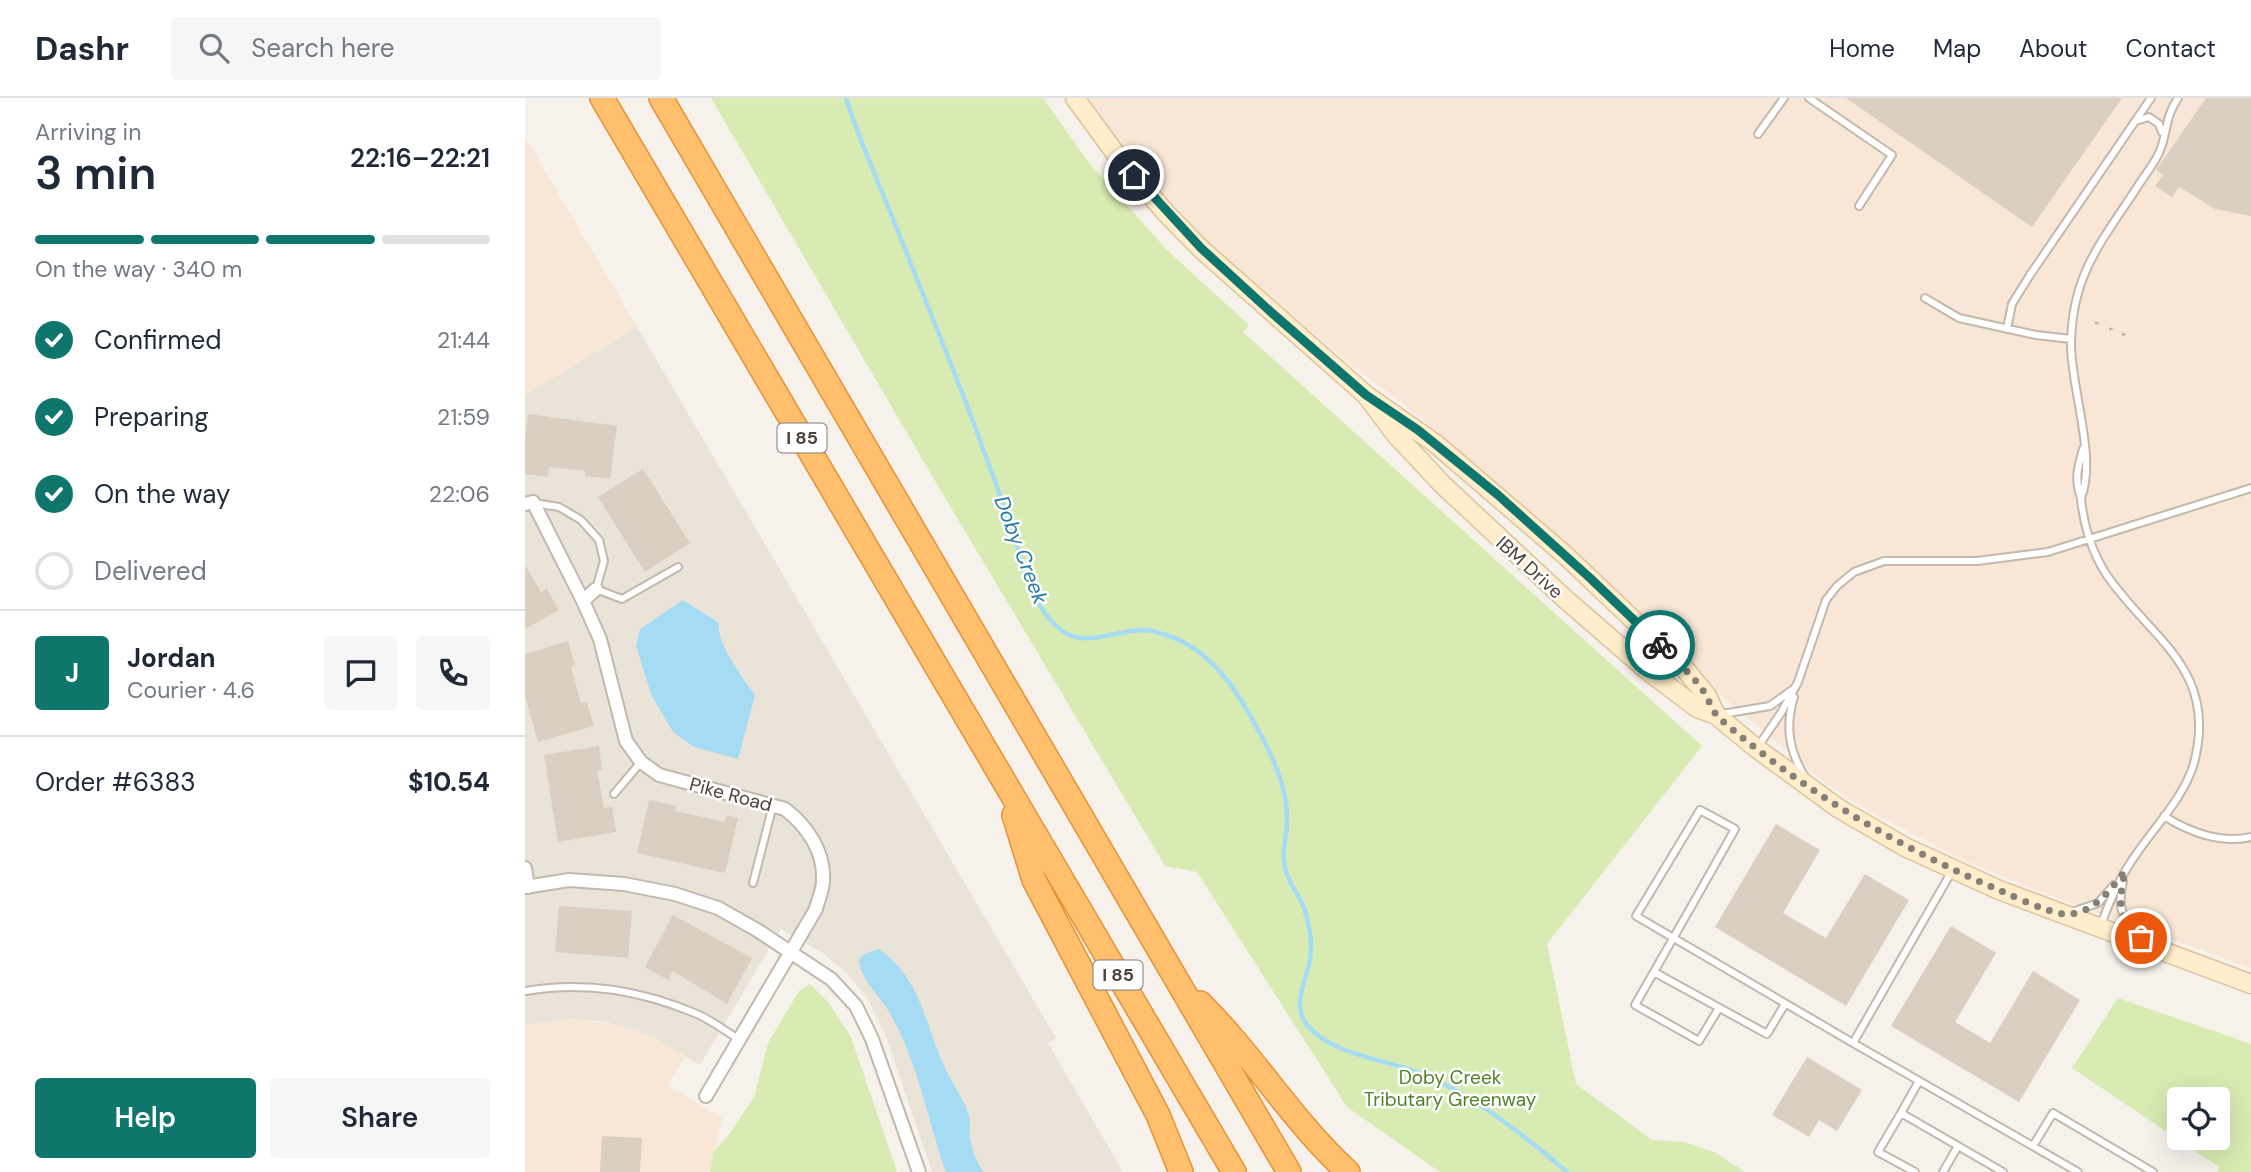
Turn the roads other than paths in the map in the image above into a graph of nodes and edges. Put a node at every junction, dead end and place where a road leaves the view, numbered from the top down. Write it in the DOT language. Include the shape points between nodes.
graph roads {
  1 [pos="602,98"];
  2 [pos="661,98"];
  3 [pos="1075,98"];
  4 [pos="1784,98"];
  5 [pos="1809,98"];
  6 [pos="2151,98"];
  7 [pos="2178,98"];
  8 [pos="2134,122"];
  9 [pos="1758,134"];
  10 [pos="2163,138"];
  11 [pos="1859,206"];
  12 [pos="1925,298"];
  13 [pos="2007,329"];
  14 [pos="2071,339"];
  15 [pos="1366,395"];
  16 [pos="2251,488"];
  17 [pos="529,503"];
  18 [pos="2090,539"];
  19 [pos="678,567"];
  20 [pos="596,589"];
  21 [pos="583,601"];
  22 [pos="1798,682"];
  23 [pos="1716,715"];
  24 [pos="1756,748"];
  25 [pos="641,762"];
  26 [pos="1002,778"];
  27 [pos="1817,792"];
  28 [pos="614,794"];
  29 [pos="773,805"];
  30 [pos="2164,816"];
  31 [pos="2251,837"];
  32 [pos="525,868"];
  33 [pos="1953,869"];
  34 [pos="2125,871"];
  35 [pos="754,883"];
  36 [pos="526,887"];
  37 [pos="2064,914"];
  38 [pos="2100,927"];
  39 [pos="1673,938"];
  40 [pos="2155,948"];
  41 [pos="792,953"];
  42 [pos="1654,972"];
  43 [pos="1180,983"];
  44 [pos="2251,984"];
  45 [pos="525,991"];
  46 [pos="1785,1004"];
  47 [pos="1719,1008"];
  48 [pos="740,1040"];
  49 [pos="1853,1043"];
  50 [pos="1919,1081"];
  51 [pos="706,1096"];
  52 [pos="1901,1113"];
  53 [pos="1958,1146"];
  54 [pos="2032,1146"];
  55 [pos="919,1172"];
  56 [pos="1181,1172"];
  57 [pos="1234,1172"];
  58 [pos="1289,1172"];
  59 [pos="1347,1172"];
  60 [pos="1915,1172"];
  61 [pos="1943,1172"];
  62 [pos="2003,1172"];
  63 [pos="2078,1172"];
  64 [pos="2153,1172"];
  1 -- 26 [label="highway, I 85"];
  2 -- 43 [label="highway, I 85"];
  3 -- 15 [label="street, IBM Drive" via="1165,212"];
  4 -- 9 [label="lane"];
  5 -- 11 [label="lane" via="1892,155"];
  6 -- 8 [label="lane"];
  7 -- 10 [label="lane"];
  8 -- 10 [label="lane" via="2149,117 2159,124"];
  8 -- 13 [label="lane" via="2014,300"];
  10 -- 14 [label="lane" via="2154,161 2085,269"];
  12 -- 13 [label="lane" via="1952,315"];
  13 -- 14 [label="lane"];
  14 -- 18 [label="lane" via="2083,449 2077,484"];
  15 -- 23 [label="street, IBM Drive" via="1436,444 1565,555 1684,668"];
  15 -- 23 [label="street, IBM Drive" via="1419,460 1526,564 1647,670 1697,708"];
  16 -- 18 [label="lane"];
  17 -- 20 [label="lane" via="559,507 581,520 599,540 604,561"];
  17 -- 21 [label="street"];
  18 -- 22 [label="lane" via="2018,557 1884,561 1858,569 1826,600"];
  18 -- 30 [label="lane" via="2108,576 2178,657 2195,698 2198,735 2194,763"];
  19 -- 20 [label="lane" via="622,599"];
  20 -- 21 [label="street"];
  21 -- 25 [label="street" via="600,639 626,741"];
  22 -- 23 [label="lane" via="1770,706"];
  22 -- 24 [label="lane"];
  22 -- 27 [label="lane" via="1789,736 1796,761"];
  23 -- 24 [label="street, IBM Drive"];
  24 -- 27 [label="street, IBM Drive"];
  25 -- 28 [label="lane"];
  25 -- 29 [label="street, Pike Road" via="659,775"];
  26 -- 56 [label="highway" via="1034,880 1158,1115"];
  26 -- 57 [label="highway, I 85"];
  27 -- 33 [label="street, IBM Drive" via="1868,827"];
  29 -- 35 [label="lane"];
  29 -- 41 [label="street, Pike Road" via="801,821 814,839 824,881 816,909"];
  30 -- 31 [label="lane" via="2213,837"];
  30 -- 34 [label="lane"];
  32 -- 36 [label="street"];
  33 -- 37 [label="street, IBM Drive"];
  33 -- 49 [label="lane"];
  34 -- 37 [label="lane" via="2098,903"];
  34 -- 38 [label="lane"];
  34 -- 40 [label="lane" via="2122,914 2133,931"];
  36 -- 41 [label="street" via="569,880 674,894 717,908"];
  37 -- 38 [label="street, IBM Drive"];
  38 -- 40 [label="street, IBM Drive"];
  39 -- 39 [label="lane" via="1735,829 1700,810 1636,916"];
  39 -- 42 [label="lane"];
  39 -- 46 [label="lane"];
  40 -- 44 [label="street, IBM Drive"];
  41 -- 48 [label="street, Pike Road"];
  41 -- 55 [label="street" via="831,979 856,1006"];
  42 -- 47 [label="lane"];
  42 -- 47 [label="lane" via="1635,1005 1699,1041"];
  43 -- 58 [label="highway, I 85"];
  43 -- 59 [label="highway" via="1223,1025 1291,1112"];
  45 -- 48 [label="lane" via="559,985 607,987 699,1015"];
  46 -- 47 [label="lane" via="1767,1034"];
  46 -- 49 [label="lane"];
  48 -- 51 [label="street, Pike Road"];
  49 -- 50 [label="lane"];
  50 -- 52 [label="lane"];
  50 -- 54 [label="lane"];
  52 -- 53 [label="lane"];
  52 -- 60 [label="lane" via="1878,1152"];
  53 -- 61 [label="lane"];
  53 -- 62 [label="lane"];
  54 -- 63 [label="lane"];
  54 -- 64 [label="lane" via="2053,1113"];
}
